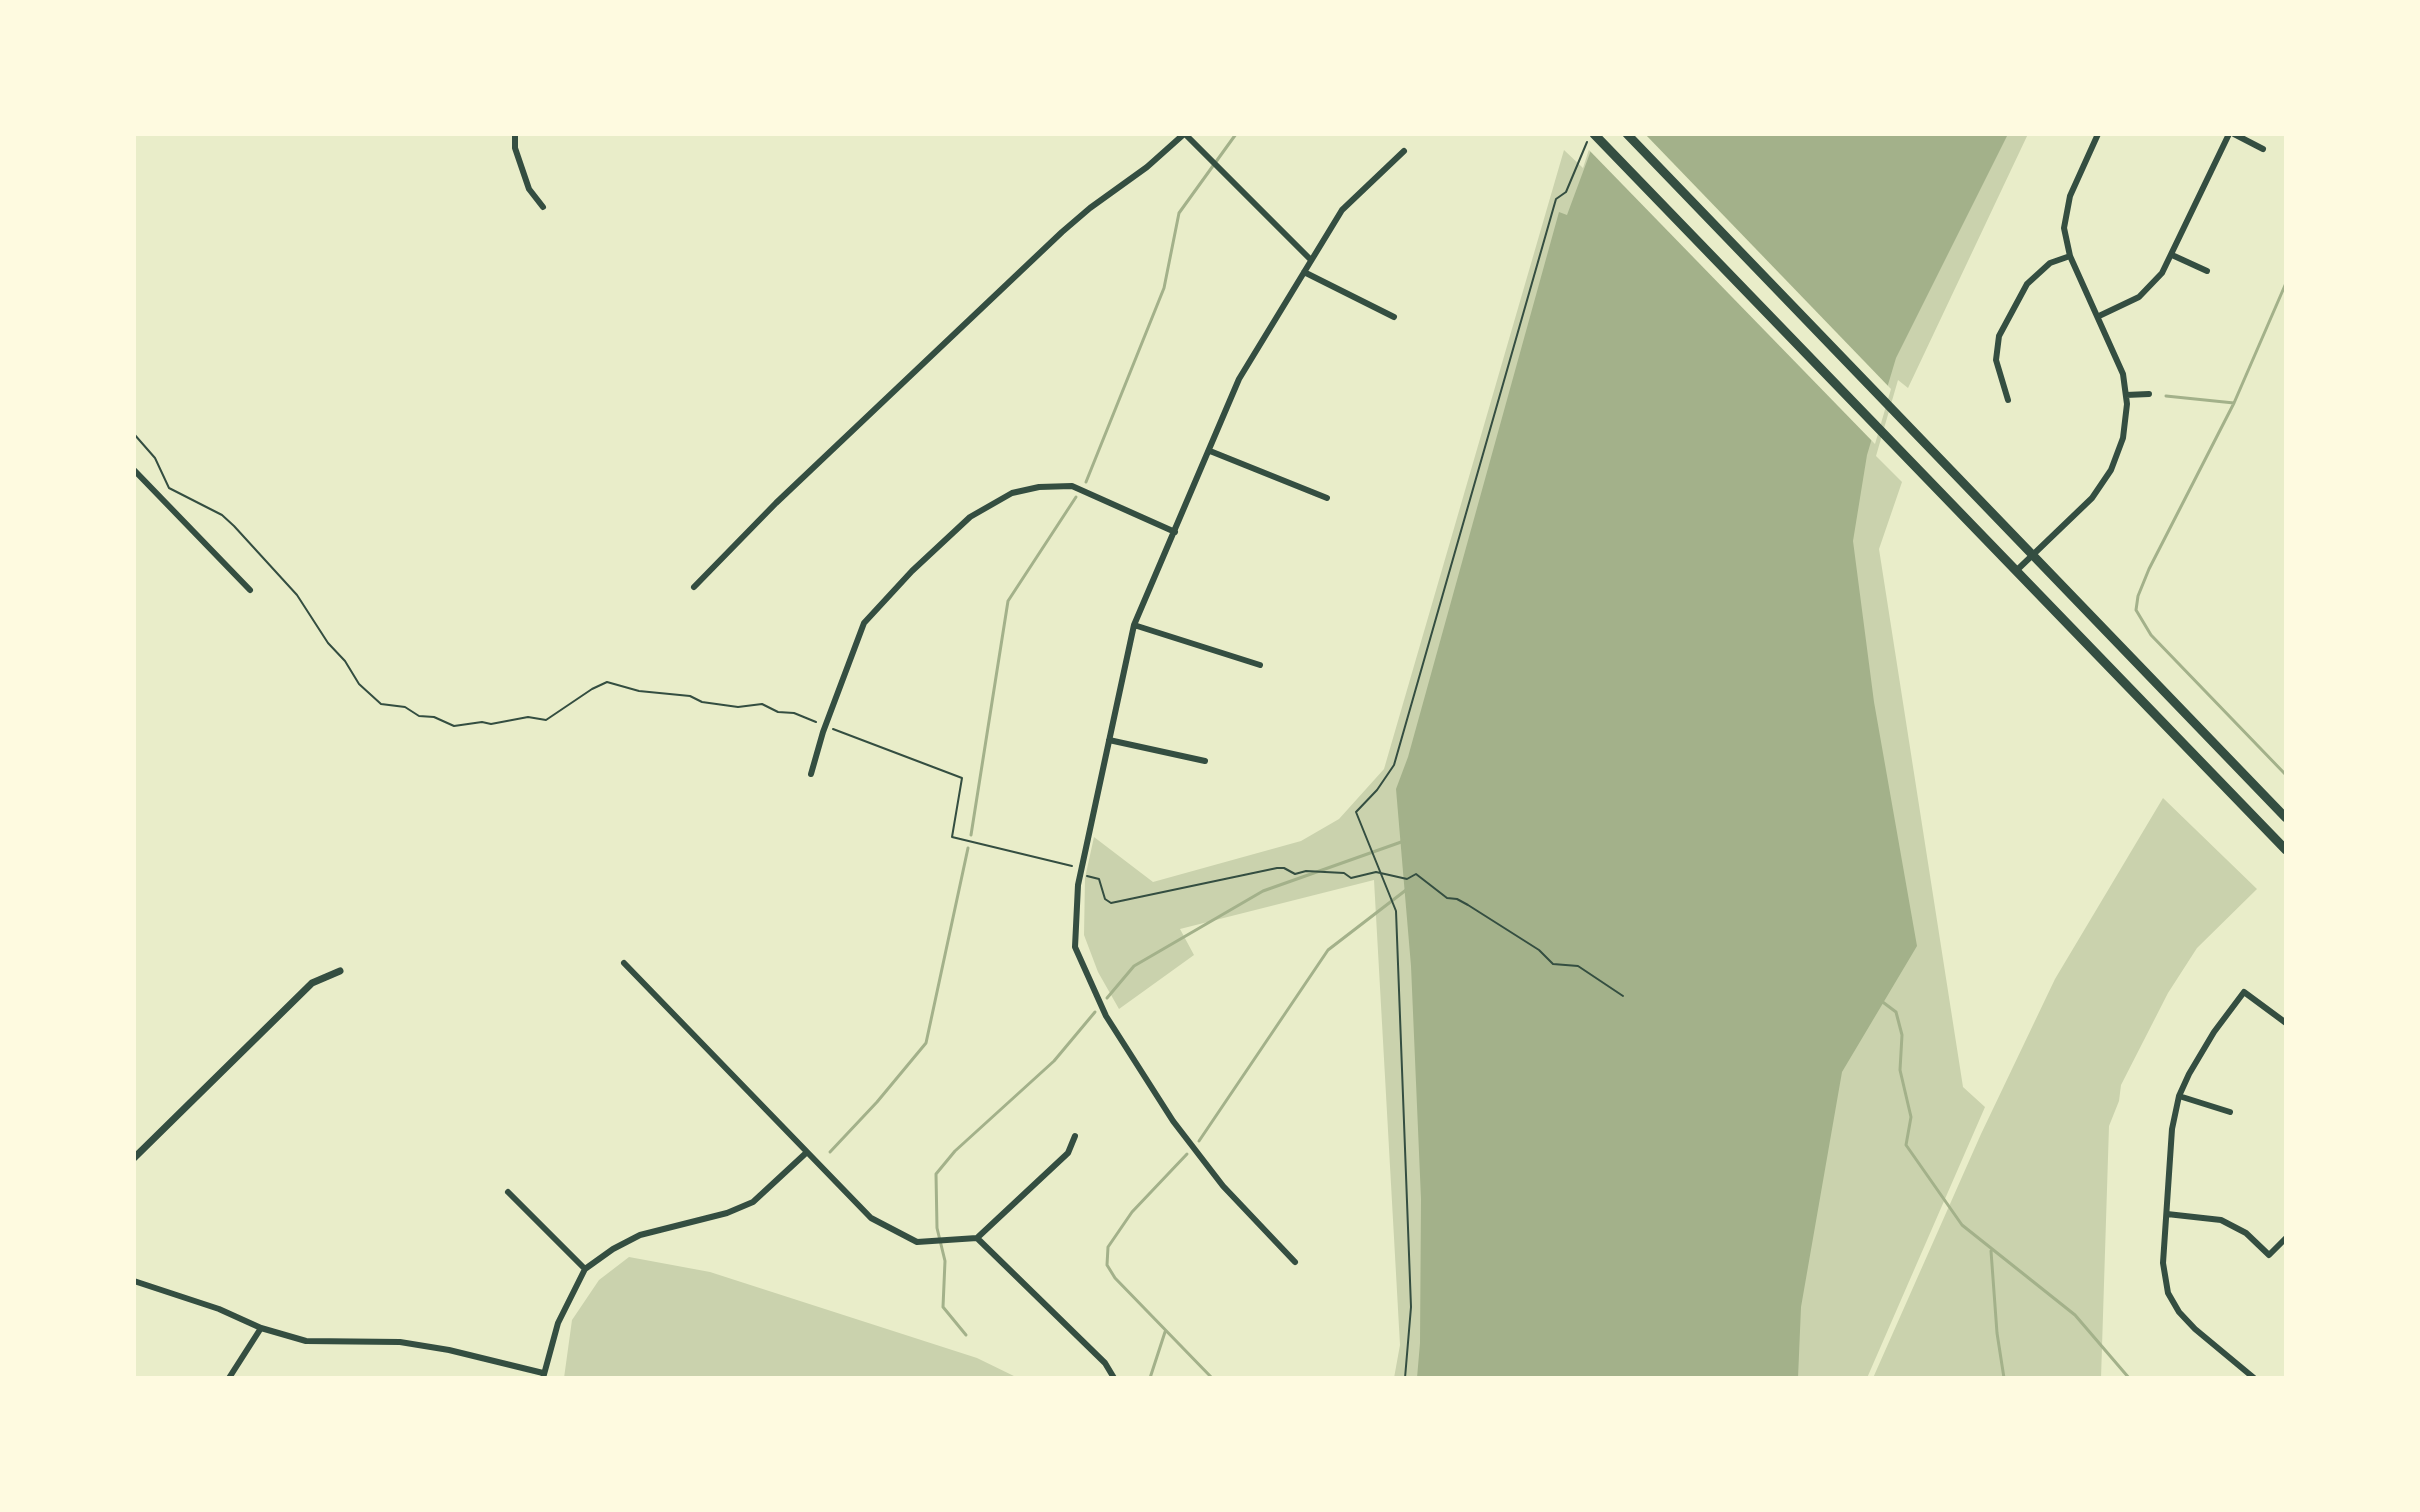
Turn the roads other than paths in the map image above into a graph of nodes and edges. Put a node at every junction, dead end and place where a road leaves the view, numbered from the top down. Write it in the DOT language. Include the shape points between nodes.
graph roads {
  1 [pos="515,134"];
  2 [pos="1184,134"];
  3 [pos="1592,134"];
  4 [pos="1627,134"];
  5 [pos="2098,134"];
  6 [pos="2232,134"];
  7 [pos="2263,149"];
  8 [pos="1404,151"];
  9 [pos="543,207"];
  10 [pos="2172,255"];
  11 [pos="2070,256"];
  12 [pos="1311,260"];
  13 [pos="2207,271"];
  14 [pos="1304,272"];
  15 [pos="2099,316"];
  16 [pos="1394,317"];
  17 [pos="2149,394"];
  18 [pos="2126,395"];
  19 [pos="2008,400"];
  20 [pos="1210,451"];
  21 [pos="134,470"];
  22 [pos="1327,498"];
  23 [pos="1175,532"];
  24 [pos="2032,555"];
  25 [pos="2016,571"];
  26 [pos="694,587"];
  27 [pos="250,590"];
  28 [pos="1134,625"];
  29 [pos="1260,665"];
  30 [pos="1109,740"];
  31 [pos="1205,761"];
  32 [pos="811,774"];
  33 [pos="2286,818"];
  34 [pos="2286,850"];
  35 [pos="624,963"];
  36 [pos="340,971"];
  37 [pos="2286,1023"];
  38 [pos="2179,1096"];
  39 [pos="2230,1112"];
  40 [pos="1075,1136"];
  41 [pos="806,1153"];
  42 [pos="134,1158"];
  43 [pos="508,1192"];
  44 [pos="2167,1214"];
  45 [pos="977,1238"];
  46 [pos="2286,1238"];
  47 [pos="1295,1262"];
  48 [pos="585,1269"];
  49 [pos="134,1281"];
  50 [pos="261,1328"];
  51 [pos="543,1376"];
  52 [pos="229,1378"];
  53 [pos="1114,1378"];
  54 [pos="2254,1378"];
  1 -- 9 [label="street" via="529,189"];
  2 -- 12 [label="street"];
  2 -- 26 [label="street" via="1062,232"];
  3 -- 25 [label="main road"];
  4 -- 24 [label="main road"];
  5 -- 11 [label="street" via="2065,213"];
  6 -- 7 [label="street"];
  6 -- 10 [label="street"];
  8 -- 12 [label="street" via="1342,210"];
  10 -- 13 [label="street"];
  10 -- 15 [label="street" via="2147,291"];
  11 -- 15 [label="street"];
  11 -- 19 [label="street" via="2050,263 2027,284 1999,336 1996,360"];
  12 -- 14 [label="street"];
  14 -- 16 [label="street"];
  14 -- 20 [label="street" via="1239,379"];
  15 -- 18 [label="street"];
  17 -- 18 [label="street"];
  18 -- 24 [label="street" via="2123,438 2111,470 2092,498"];
  20 -- 22 [label="street"];
  20 -- 23 [label="street"];
  21 -- 27 [label="street"];
  23 -- 28 [label="street"];
  23 -- 32 [label="street" via="1072,486 1012,493 970,517 864,623"];
  24 -- 25 [label="street"];
  24 -- 33 [label="main road"];
  25 -- 34 [label="main road"];
  28 -- 29 [label="street"];
  28 -- 30 [label="street"];
  30 -- 31 [label="street"];
  30 -- 47 [label="street" via="1081,873 1075,947 1106,1016 1172,1119 1223,1186"];
  35 -- 41 [label="street"];
  36 -- 42 [label="street" via="312,983"];
  37 -- 38 [label="street" via="2244,992 2202,1051"];
  38 -- 39 [label="street"];
  38 -- 44 [label="street"];
  40 -- 45 [label="street" via="1068,1153"];
  41 -- 45 [label="street" via="871,1218 917,1242"];
  41 -- 48 [label="street" via="753,1202 640,1235"];
  43 -- 48 [label="street"];
  44 -- 46 [label="street" via="2221,1220 2246,1233 2269,1255"];
  44 -- 54 [label="street" via="2163,1263 2170,1299 2195,1329"];
  45 -- 53 [label="street"];
  48 -- 51 [label="street" via="558,1323"];
  49 -- 50 [label="street"];
  50 -- 51 [label="street" via="306,1341 400,1342 449,1350"];
  50 -- 52 [label="street"];
}
